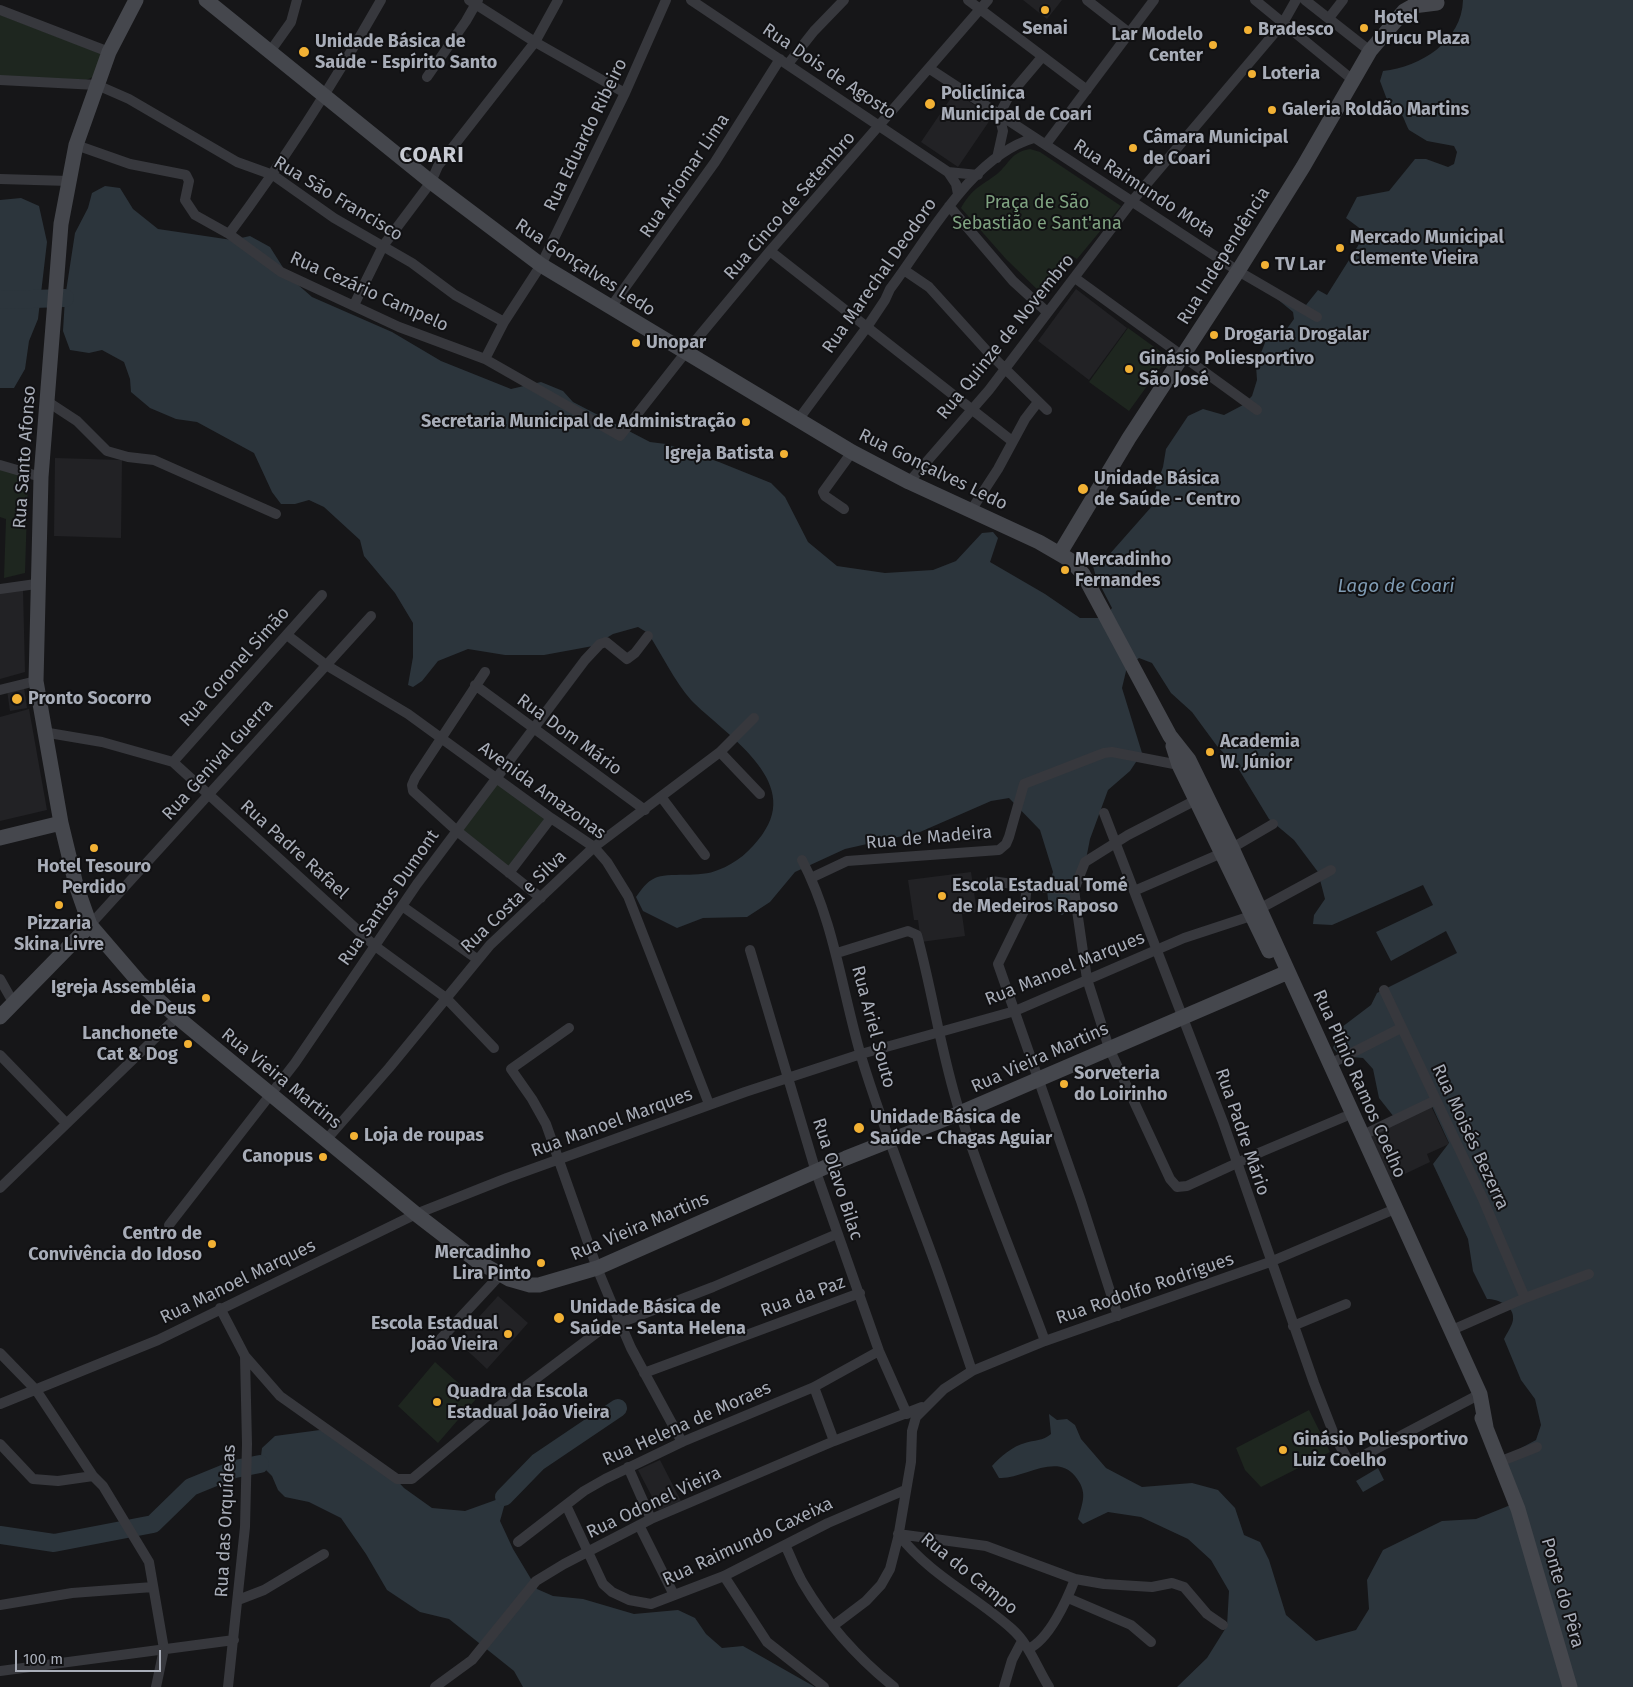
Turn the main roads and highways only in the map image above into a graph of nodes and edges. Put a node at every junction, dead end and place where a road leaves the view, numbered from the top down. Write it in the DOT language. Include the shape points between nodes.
graph roads {
  1 [pos="136,0"];
  2 [pos="206,0"];
  3 [pos="1437,3"];
  4 [pos="1060,553"];
  5 [pos="1184,762"];
  6 [pos="60,824"];
  7 [pos="0,838"];
  8 [pos="1227,850"];
  9 [pos="90,925"];
  10 [pos="1284,974"];
  11 [pos="0,1017"];
  12 [pos="1391,1210"];
  13 [pos="1477,1395"];
  14 [pos="1518,1509"];
  15 [pos="1570,1687"];
  1 -- 6 [label="main road, Rua Santo Afonso" via="109,52 76,145 56,275 50,340 36,584 36,681"];
  2 -- 4 [label="main road, Rua Gonçalves Ledo" via="431,182 540,265 852,452"];
  3 -- 4 [label="main road, Rua Independência" via="1413,6 1404,11 1370,52 1238,271 1129,438"];
  4 -- 5 [label="main road, Rua Gonçalves Ledo" via="1083,574"];
  5 -- 8 [label="main road, Rua Plínio Ramos Coelho"];
  5 -- 8 [label="main road, Rua Plínio Ramos Coelho" via="1196,800"];
  6 -- 7 [label="main road"];
  6 -- 9 [label="main road, Rua Santo Afonso"];
  8 -- 10 [label="main road, Rua Plínio Ramos Coelho"];
  9 -- 10 [label="main road, Rua Vieira Martins" via="139,982 177,1017 416,1214 477,1262 520,1283 539,1285 597,1268"];
  9 -- 11 [label="main road"];
  10 -- 12 [label="main road, Rua Plínio Ramos Coelho" via="1344,1117"];
  10 -- 12 [label="main road, Rua Plínio Ramos Coelho" via="1363,1135"];
  12 -- 13 [label="main road, Rua Plínio Ramos Coelho"];
  12 -- 13 [label="main road, Rua Plínio Ramos Coelho" via="1452,1330"];
  13 -- 14 [label="main road, Rua Plínio Ramos Coelho"];
  14 -- 15 [label="main road, Ponte do Pêra"];
}
